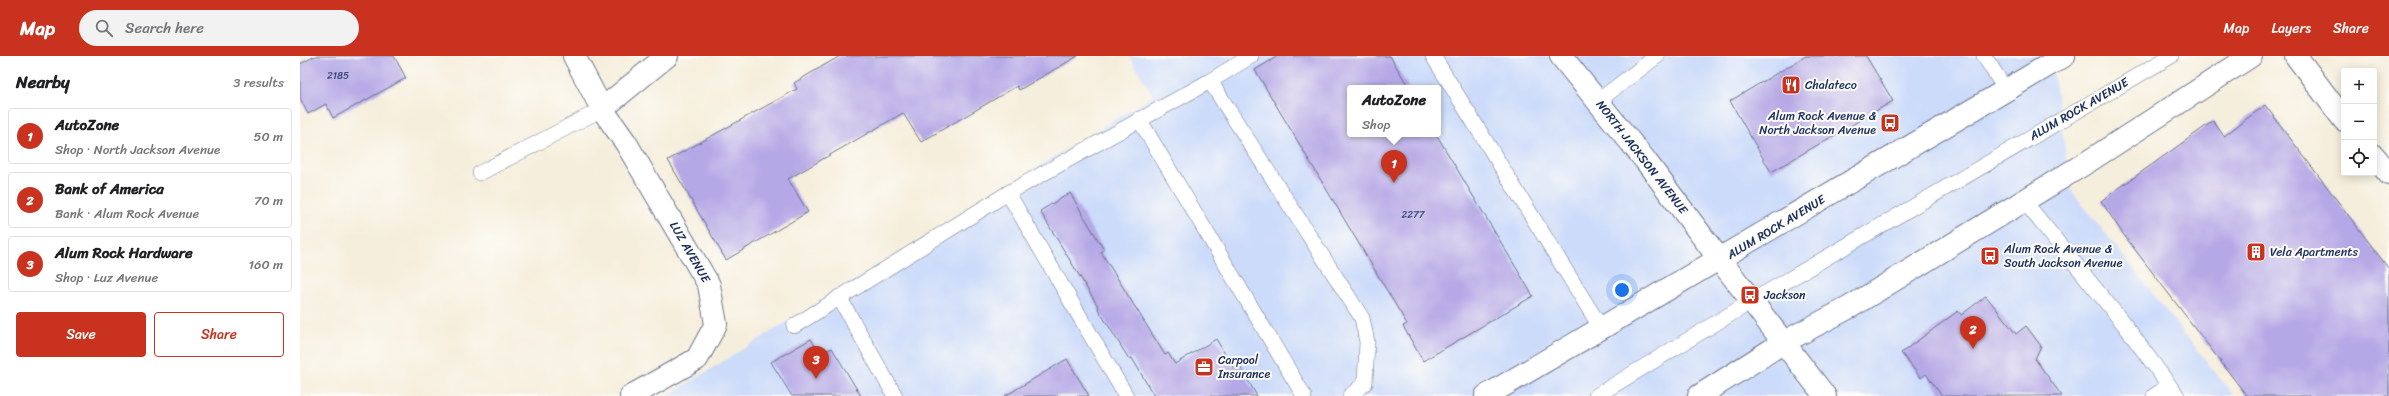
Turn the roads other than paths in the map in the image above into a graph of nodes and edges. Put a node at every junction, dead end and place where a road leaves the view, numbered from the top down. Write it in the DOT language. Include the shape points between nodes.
graph roads {
  1 [pos="574,56"];
  2 [pos="667,56"];
  3 [pos="1251,56"];
  4 [pos="1433,56"];
  5 [pos="1561,56"];
  6 [pos="1657,56"];
  7 [pos="1984,56"];
  8 [pos="2064,56"];
  9 [pos="2171,56"];
  10 [pos="2251,56"];
  11 [pos="2296,56"];
  12 [pos="1210,81"];
  13 [pos="2006,90"];
  14 [pos="1598,101"];
  15 [pos="602,108"];
  16 [pos="2341,116"];
  17 [pos="1139,119"];
  18 [pos="2377,160"];
  19 [pos="480,173"];
  20 [pos="2389,174"];
  21 [pos="1008,193"];
  22 [pos="2024,201"];
  23 [pos="1720,260"];
  24 [pos="839,297"];
  25 [pos="1752,301"];
  26 [pos="794,326"];
  27 [pos="1601,328"];
  28 [pos="1784,342"];
  29 [pos="2173,391"];
  30 [pos="631,396"];
  31 [pos="895,396"];
  32 [pos="1126,396"];
  33 [pos="1304,396"];
  34 [pos="1350,396"];
  35 [pos="1486,396"];
  36 [pos="1596,396"];
  37 [pos="1699,396"];
  38 [pos="1825,396"];
  39 [pos="2154,396"];
  1 -- 15 [label="main road, LUZ AVENUE"];
  2 -- 15 [label="main road"];
  3 -- 12 [label="lane"];
  4 -- 27 [label="lane"];
  5 -- 14 [label="main road, NORTH JACKSON AVENUE"];
  6 -- 14 [label="lane"];
  7 -- 13 [label="lane"];
  8 -- 13 [label="main road, ALUM ROCK AVENUE"];
  9 -- 25 [label="lane, ALUM ROCK AVENUE"];
  10 -- 22 [label="main road"];
  11 -- 16 [label="main road"];
  12 -- 17 [label="lane"];
  12 -- 34 [label="lane" via="1362,318 1367,342 1365,383"];
  13 -- 23 [label="main road, ALUM ROCK AVENUE"];
  14 -- 23 [label="main road, NORTH JACKSON AVENUE" via="1705,236"];
  15 -- 19 [label="lane"];
  15 -- 30 [label="main road, LUZ AVENUE" via="626,143 709,285 716,324 697,359"];
  17 -- 21 [label="lane"];
  17 -- 33 [label="lane"];
  18 -- 20 [label="main road"];
  21 -- 24 [label="lane"];
  21 -- 32 [label="lane"];
  22 -- 28 [label="main road" via="1850,307"];
  22 -- 29 [label="lane" via="2124,324"];
  23 -- 25 [label="main road, NORTH JACKSON AVENUE"];
  23 -- 27 [label="main road, ALUM ROCK AVENUE"];
  24 -- 26 [label="lane"];
  24 -- 31 [label="lane"];
  25 -- 28 [label="main road, NORTH JACKSON AVENUE"];
  25 -- 36 [label="lane, ALUM ROCK AVENUE"];
  27 -- 35 [label="main road, ALUM ROCK AVENUE"];
  28 -- 37 [label="main road"];
  28 -- 38 [label="main road, NORTH JACKSON AVENUE"];
  29 -- 39 [label="lane"];
}
